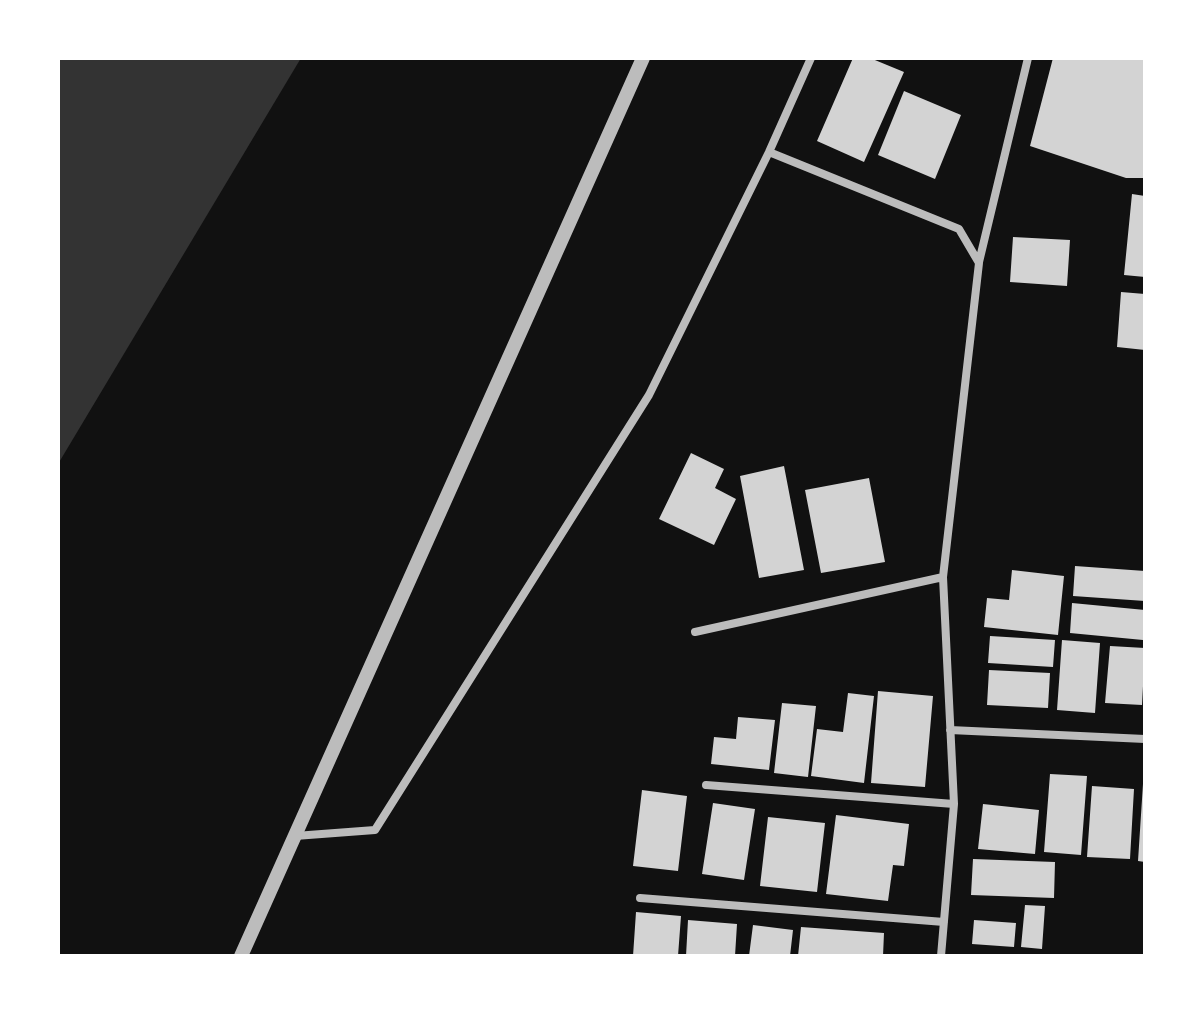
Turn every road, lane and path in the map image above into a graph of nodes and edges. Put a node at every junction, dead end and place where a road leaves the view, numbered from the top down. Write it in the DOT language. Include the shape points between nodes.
graph roads {
  1 [pos="643,58"];
  2 [pos="811,58"];
  3 [pos="1028,58"];
  4 [pos="769,152"];
  5 [pos="979,263"];
  6 [pos="943,577"];
  7 [pos="695,632"];
  8 [pos="950,730"];
  9 [pos="1145,739"];
  10 [pos="706,785"];
  11 [pos="954,804"];
  12 [pos="295,836"];
  13 [pos="640,898"];
  14 [pos="944,922"];
  15 [pos="241,956"];
  16 [pos="941,956"];
  1 -- 12 [label="street"];
  2 -- 4 [label="street"];
  3 -- 5 [label="street"];
  4 -- 5 [label="street" via="959,229"];
  4 -- 12 [label="street" via="649,395 375,830"];
  5 -- 6 [label="street"];
  6 -- 7 [label="street"];
  6 -- 8 [label="street"];
  8 -- 9 [label="street"];
  8 -- 11 [label="street"];
  10 -- 11 [label="street"];
  11 -- 14 [label="street"];
  12 -- 15 [label="street"];
  13 -- 14 [label="street"];
  14 -- 16 [label="street"];
}
